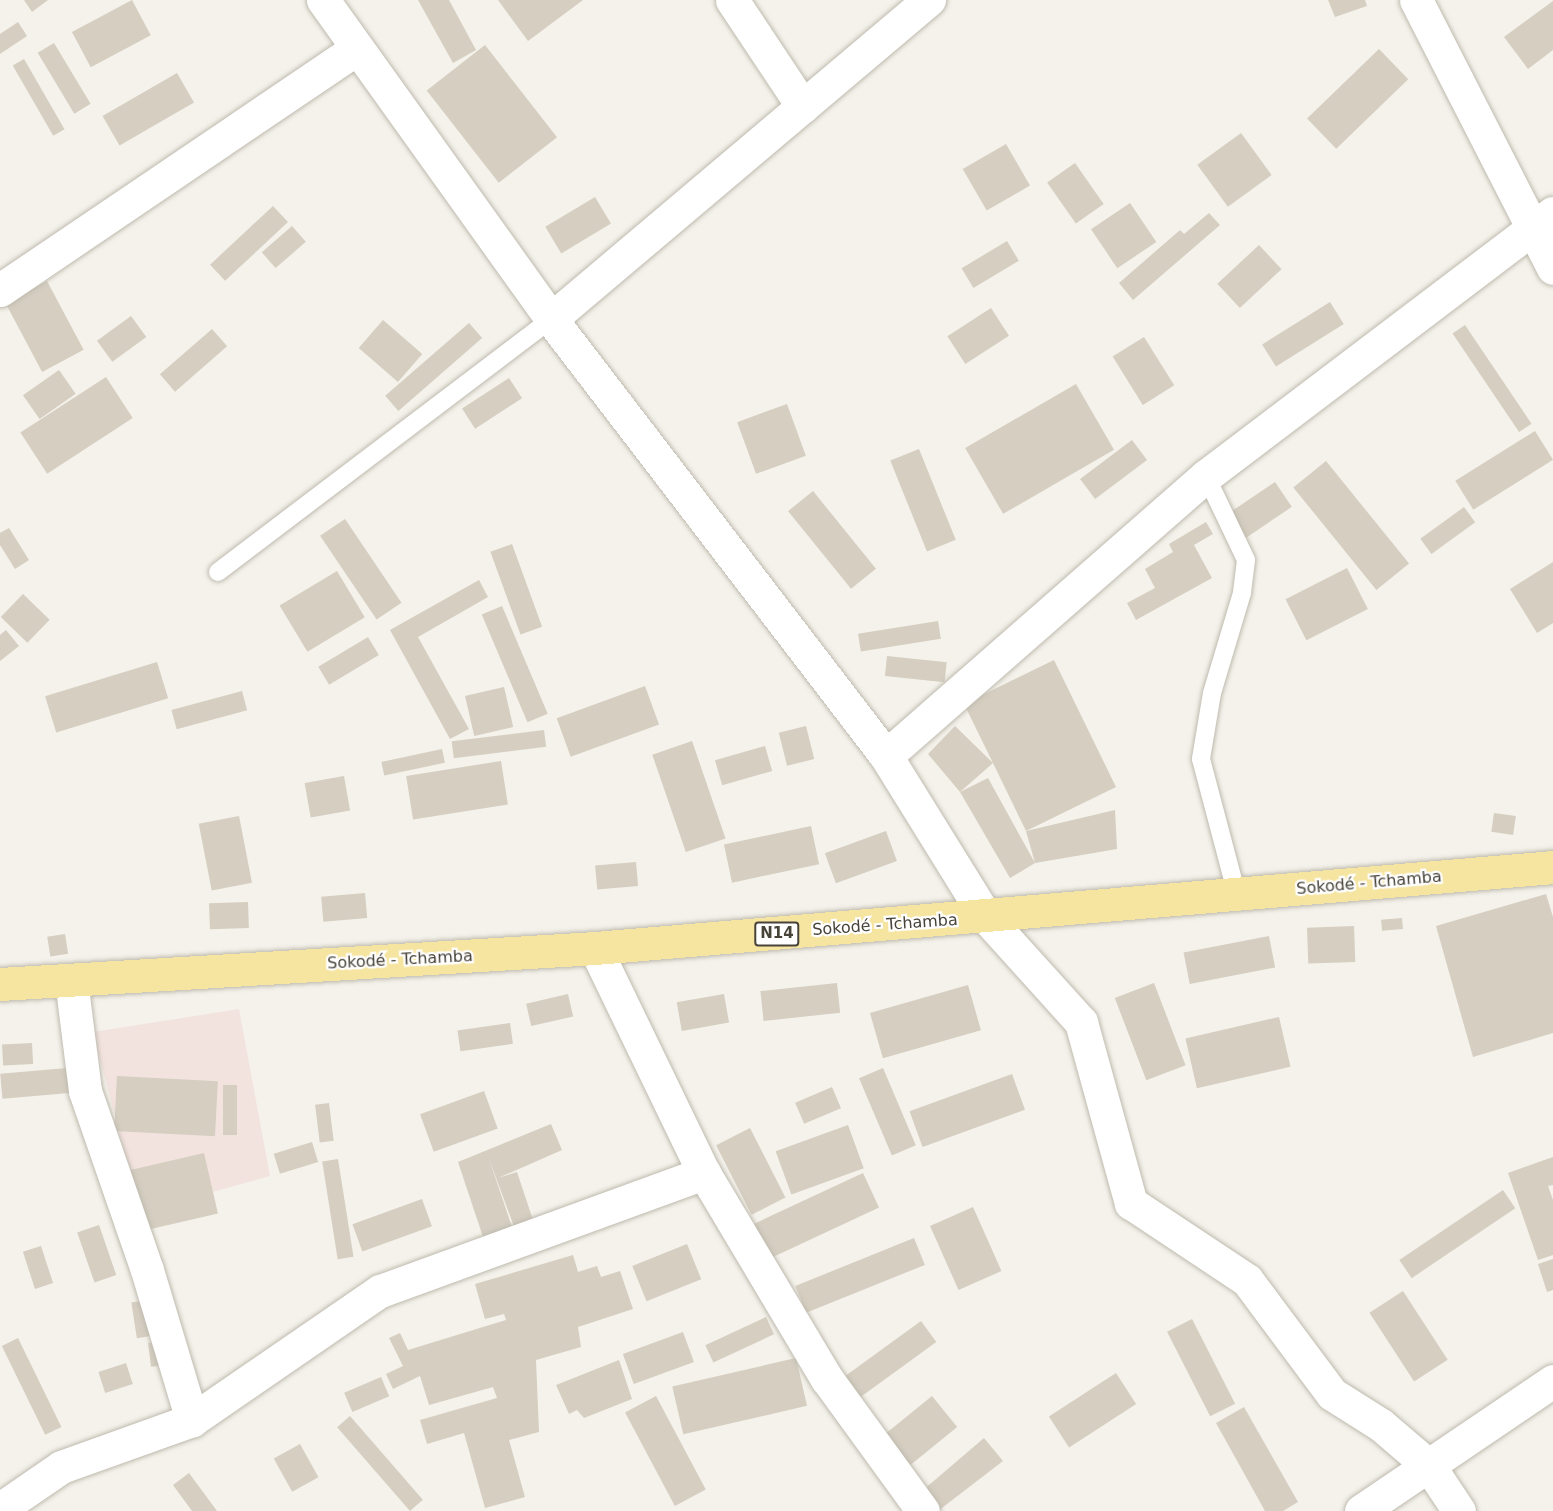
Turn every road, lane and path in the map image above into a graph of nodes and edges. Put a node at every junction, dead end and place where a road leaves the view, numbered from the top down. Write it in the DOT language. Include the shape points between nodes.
graph roads {
  1 [pos="323,0"];
  2 [pos="732,0"];
  3 [pos="929,0"];
  4 [pos="1416,0"];
  5 [pos="355,50"];
  6 [pos="803,107"];
  7 [pos="1544,220"];
  8 [pos="1553,268"];
  9 [pos="0,290"];
  10 [pos="551,319"];
  11 [pos="1206,476"];
  12 [pos="218,572"];
  13 [pos="886,756"];
  14 [pos="1553,867"];
  15 [pos="1237,895"];
  16 [pos="986,917"];
  17 [pos="595,948"];
  18 [pos="71,980"];
  19 [pos="0,984"];
  20 [pos="704,1173"];
  21 [pos="1553,1381"];
  22 [pos="192,1420"];
  23 [pos="1429,1466"];
  24 [pos="0,1509"];
  25 [pos="923,1511"];
  26 [pos="1361,1511"];
  27 [pos="1459,1511"];
  1 -- 5 [label="street"];
  2 -- 6 [label="street"];
  3 -- 6 [label="street"];
  4 -- 7 [label="street"];
  5 -- 9 [label="street"];
  5 -- 10 [label="street"];
  6 -- 10 [label="street"];
  7 -- 8 [label="street"];
  7 -- 11 [label="street"];
  10 -- 12 [label="lane"];
  10 -- 13 [label="street"];
  11 -- 13 [label="street"];
  11 -- 15 [label="lane" via="1246,560 1242,593 1212,693 1201,759"];
  13 -- 16 [label="street"];
  14 -- 15 [label="main road, Sokodé - Tchamba / N14"];
  15 -- 16 [label="main road, Sokodé - Tchamba / N14"];
  16 -- 17 [label="main road, Sokodé - Tchamba / N14"];
  16 -- 23 [label="street" via="1081,1022 1131,1203 1247,1280 1332,1394 1381,1425"];
  17 -- 18 [label="main road, Sokodé - Tchamba / N14"];
  17 -- 20 [label="street"];
  18 -- 19 [label="main road, Sokodé - Tchamba / N14"];
  18 -- 22 [label="street" via="85,1091 147,1270"];
  20 -- 22 [label="street" via="380,1292"];
  20 -- 25 [label="street" via="827,1379"];
  21 -- 23 [label="street"];
  22 -- 24 [label="street" via="61,1467"];
  23 -- 26 [label="street"];
  23 -- 27 [label="street"];
}
